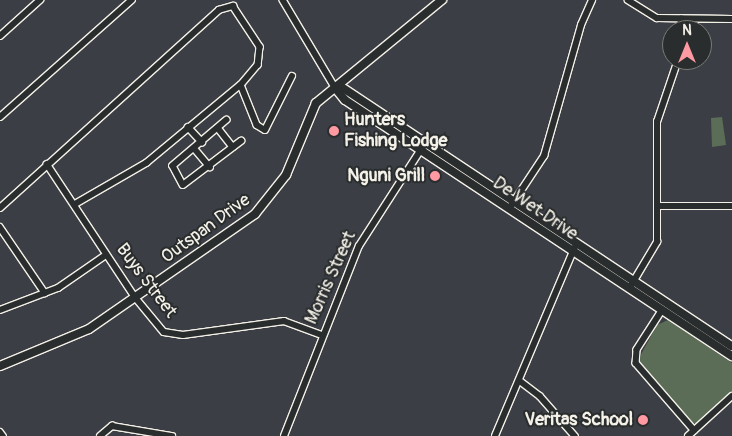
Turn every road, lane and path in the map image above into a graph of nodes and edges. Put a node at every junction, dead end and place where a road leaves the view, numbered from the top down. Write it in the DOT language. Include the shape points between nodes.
graph roads {
  1 [pos="40,0"];
  2 [pos="132,0"];
  3 [pos="283,0"];
  4 [pos="442,0"];
  5 [pos="592,0"];
  6 [pos="628,0"];
  7 [pos="229,3"];
  8 [pos="681,19"];
  9 [pos="732,19"];
  10 [pos="0,36"];
  11 [pos="675,70"];
  12 [pos="292,76"];
  13 [pos="241,85"];
  14 [pos="338,88"];
  15 [pos="0,117"];
  16 [pos="227,120"];
  17 [pos="188,127"];
  18 [pos="218,128"];
  19 [pos="240,141"];
  20 [pos="202,142"];
  21 [pos="233,147"];
  22 [pos="423,147"];
  23 [pos="194,148"];
  24 [pos="47,164"];
  25 [pos="210,167"];
  26 [pos="514,201"];
  27 [pos="76,204"];
  28 [pos="657,206"];
  29 [pos="732,206"];
  30 [pos="0,208"];
  31 [pos="509,209"];
  32 [pos="0,227"];
  33 [pos="576,244"];
  34 [pos="572,252"];
  35 [pos="106,255"];
  36 [pos="634,281"];
  37 [pos="629,289"];
  38 [pos="45,293"];
  39 [pos="135,297"];
  40 [pos="0,310"];
  41 [pos="662,311"];
  42 [pos="322,335"];
  43 [pos="732,346"];
  44 [pos="732,356"];
  45 [pos="0,366"];
  46 [pos="520,381"];
  47 [pos="732,396"];
  48 [pos="694,430"];
  49 [pos="0,432"];
  50 [pos="3,436"];
  51 [pos="100,436"];
  52 [pos="172,436"];
  53 [pos="284,436"];
  54 [pos="495,436"];
  55 [pos="575,436"];
  56 [pos="688,436"];
  1 -- 10 [label="street"];
  2 -- 15 [label="street"];
  3 -- 14 [label="street, De Wet Drive"];
  4 -- 14 [label="street, Outspan Drive"];
  5 -- 26 [label="street" via="581,25 544,156"];
  6 -- 8 [label="street" via="653,16"];
  7 -- 13 [label="street" via="262,55"];
  7 -- 24 [label="street"];
  8 -- 9 [label="street"];
  11 -- 28 [label="street" via="657,122"];
  12 -- 13 [label="street" via="265,130 257,125"];
  13 -- 17 [label="street"];
  14 -- 22 [label="street, De Wet Drive"];
  14 -- 39 [label="street, Outspan Drive" via="314,107 286,175 262,207"];
  16 -- 18 [label="street"];
  17 -- 20 [label="street"];
  17 -- 27 [label="street" via="142,166"];
  18 -- 20 [label="street"];
  18 -- 21 [label="street"];
  19 -- 21 [label="street"];
  20 -- 23 [label="street"];
  21 -- 25 [label="street"];
  22 -- 26 [label="street, De Wet Drive"];
  22 -- 31 [label="street, De Wet Drive"];
  22 -- 42 [label="street, Morris Street" via="359,246"];
  23 -- 25 [label="street"];
  23 -- 25 [label="street" via="172,168 183,186"];
  24 -- 27 [label="street, Buys Street"];
  24 -- 30 [label="street"];
  26 -- 31 [label="street"];
  26 -- 33 [label="street, De Wet Drive"];
  27 -- 35 [label="street, Buys Street"];
  28 -- 29 [label="street"];
  28 -- 36 [label="street" via="657,242"];
  31 -- 34 [label="street, De Wet Drive"];
  32 -- 38 [label="street"];
  33 -- 34 [label="street"];
  33 -- 36 [label="street, De Wet Drive"];
  34 -- 37 [label="street, De Wet Drive"];
  34 -- 46 [label="street"];
  35 -- 38 [label="street"];
  35 -- 39 [label="street, Buys Street"];
  36 -- 37 [label="street"];
  36 -- 43 [label="street, De Wet Drive"];
  37 -- 41 [label="street, De Wet Drive"];
  38 -- 40 [label="street"];
  39 -- 42 [label="street, Buys Street" via="159,328 170,335 272,320 295,323"];
  39 -- 45 [label="street, Outspan Drive" via="84,332"];
  41 -- 44 [label="street, De Wet Drive"];
  41 -- 48 [label="street" via="637,350 636,363"];
  42 -- 53 [label="street, Morris Street"];
  46 -- 54 [label="street"];
  46 -- 55 [label="street" via="540,396"];
  47 -- 48 [label="street"];
  48 -- 56 [label="street"];
  49 -- 50 [label="street"];
  51 -- 52 [label="street" via="112,426"];
}
